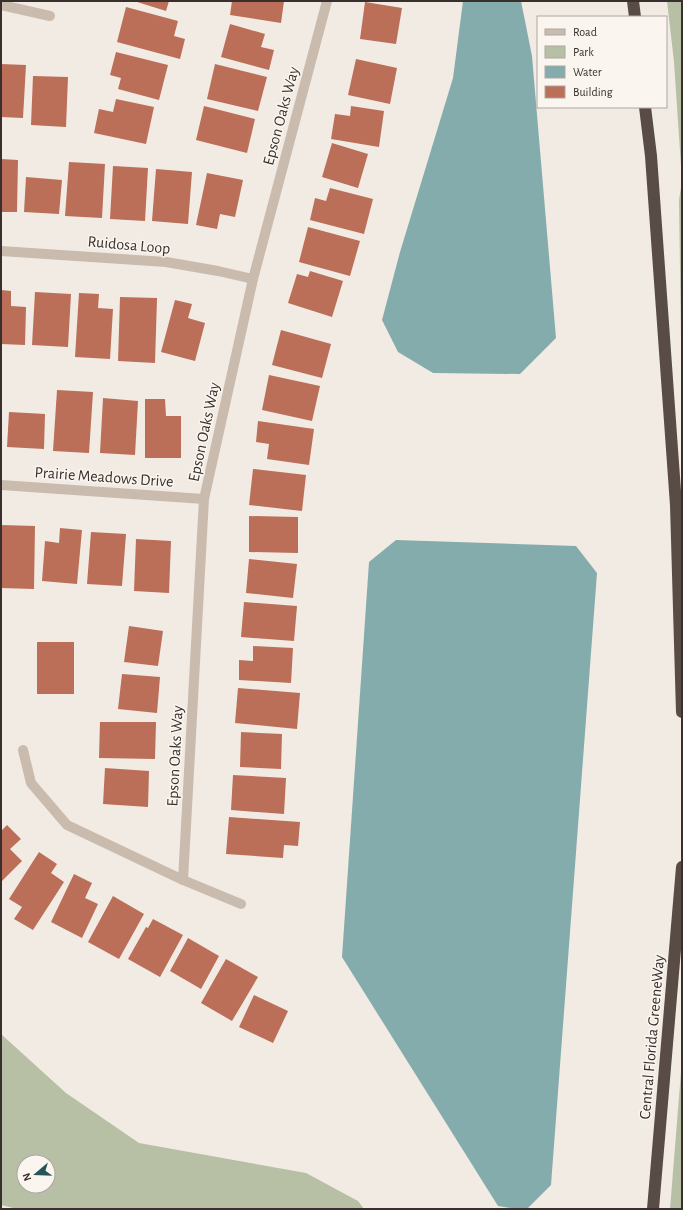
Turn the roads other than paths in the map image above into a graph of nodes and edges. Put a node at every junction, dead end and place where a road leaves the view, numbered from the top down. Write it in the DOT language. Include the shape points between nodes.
graph roads {
  1 [pos="327,1"];
  2 [pos="633,1"];
  3 [pos="1,5"];
  4 [pos="50,16"];
  5 [pos="635,16"];
  6 [pos="645,108"];
  7 [pos="1,251"];
  8 [pos="253,279"];
  9 [pos="1,485"];
  10 [pos="204,499"];
  11 [pos="682,712"];
  12 [pos="23,750"];
  13 [pos="682,867"];
  14 [pos="182,880"];
  15 [pos="241,904"];
  16 [pos="653,1209"];
  1 -- 8 [label="street, Epson Oaks Way"];
  2 -- 5 [label="highway"];
  3 -- 4 [label="street"];
  6 -- 11 [label="highway" via="651,156 676,505"];
  7 -- 8 [label="street, Ruidosa Loop" via="166,262"];
  8 -- 10 [label="street, Epson Oaks Way"];
  9 -- 10 [label="street, Prairie Meadows Drive"];
  10 -- 14 [label="street, Epson Oaks Way"];
  12 -- 14 [label="street" via="31,783 67,825"];
  13 -- 16 [label="highway, Central Florida GreeneWay"];
  14 -- 15 [label="street"];
}
